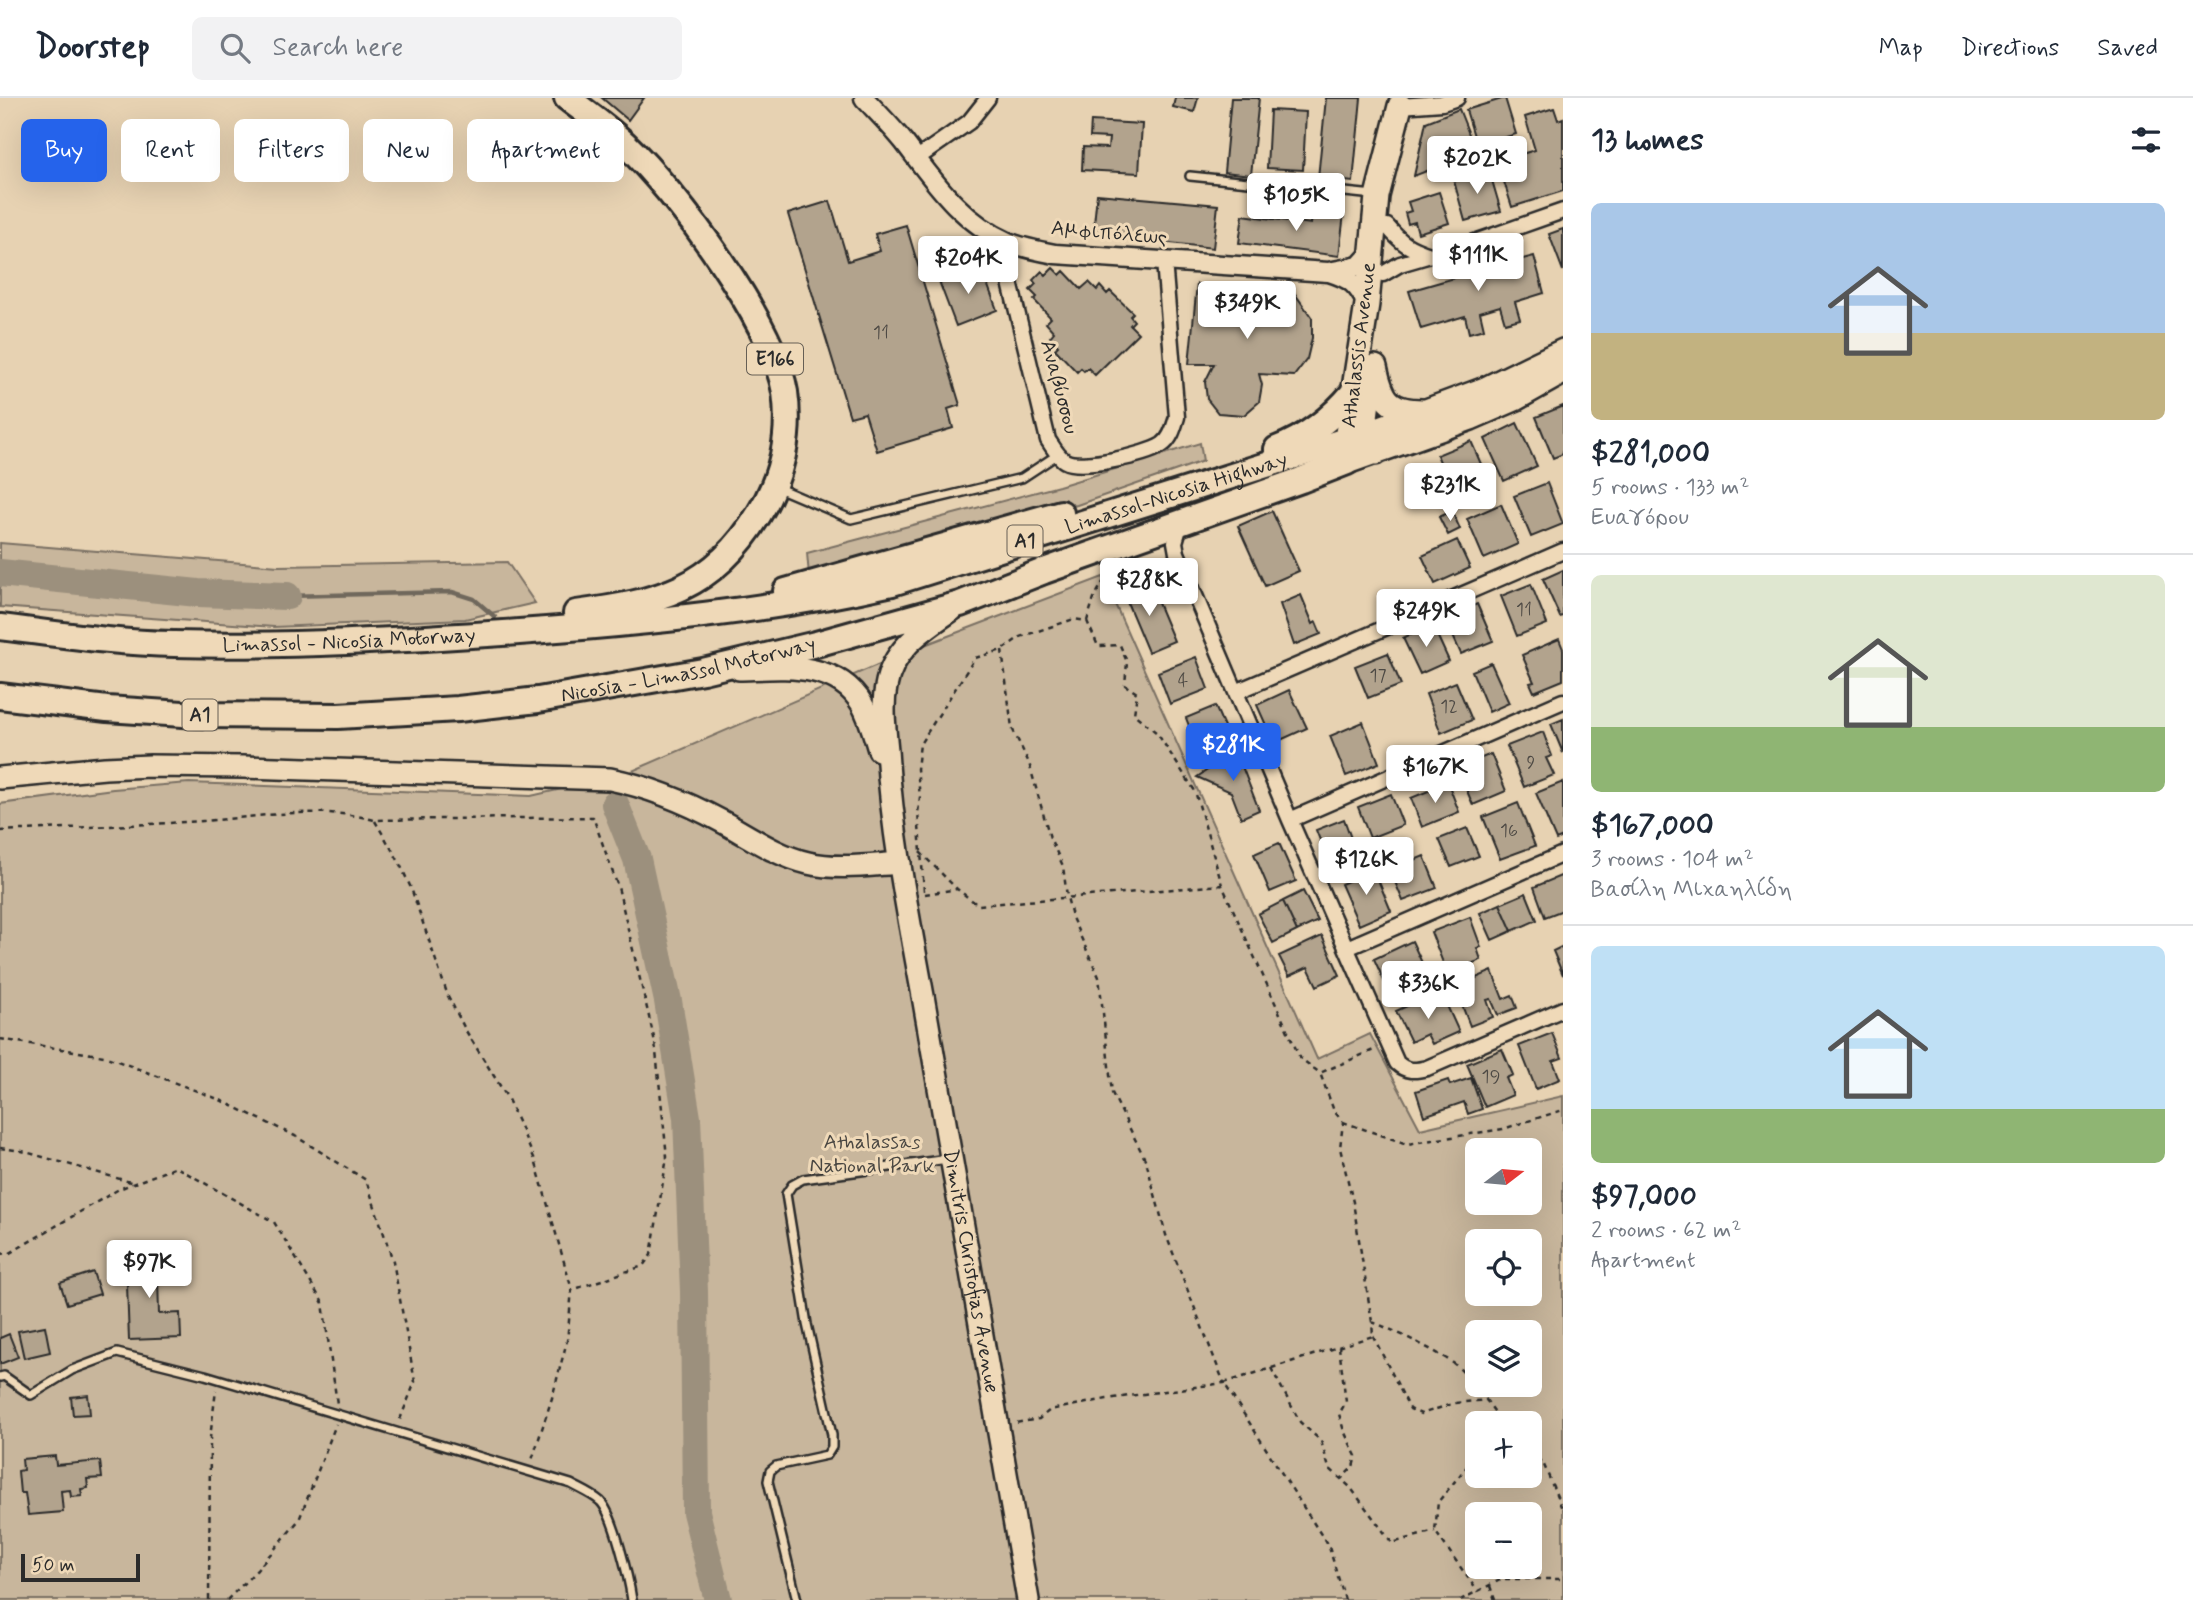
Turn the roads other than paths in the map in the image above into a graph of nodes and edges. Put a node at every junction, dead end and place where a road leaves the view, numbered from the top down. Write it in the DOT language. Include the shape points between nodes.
graph roads {
  1 [pos="568,98"];
  2 [pos="864,98"];
  3 [pos="988,98"];
  4 [pos="1457,98"];
  5 [pos="1401,102"];
  6 [pos="916,159"];
  7 [pos="1190,176"];
  8 [pos="1377,196"];
  9 [pos="1563,211"];
  10 [pos="1387,226"];
  11 [pos="1007,242"];
  12 [pos="1370,254"];
  13 [pos="1430,255"];
  14 [pos="1164,261"];
  15 [pos="1328,272"];
  16 [pos="1383,274"];
  17 [pos="1367,304"];
  18 [pos="1563,351"];
  19 [pos="1373,356"];
  20 [pos="1563,372"];
  21 [pos="1353,393"];
  22 [pos="1425,411"];
  23 [pos="1359,446"];
  24 [pos="1058,454"];
  25 [pos="774,486"];
  26 [pos="1181,522"];
  27 [pos="1563,551"];
  28 [pos="960,604"];
  29 [pos="698,616"];
  30 [pos="0,627"];
  31 [pos="359,644"];
  32 [pos="704,671"];
  33 [pos="1236,692"];
  34 [pos="0,696"];
  35 [pos="1563,701"];
  36 [pos="29,777"];
  37 [pos="0,778"];
  38 [pos="888,778"];
  39 [pos="0,784"];
  40 [pos="1290,820"];
  41 [pos="896,833"];
  42 [pos="1563,854"];
  43 [pos="900,863"];
  44 [pos="847,865"];
  45 [pos="1348,948"];
  46 [pos="1563,1009"];
  47 [pos="951,1158"];
  48 [pos="0,1377"];
  49 [pos="632,1600"];
  50 [pos="797,1600"];
  51 [pos="1028,1600"];
  1 -- 25 [label="highway, E166" via="626,145 678,204 753,314 785,392 785,446"];
  2 -- 6 [label="street, Αμφιπόλεως"];
  3 -- 6 [label="street" via="969,122"];
  4 -- 5 [label="street" via="1442,103"];
  5 -- 8 [label="main road, Athalassis Avenue"];
  5 -- 10 [label="main road, Athalassis Avenue"];
  6 -- 11 [label="street, Αμφιπόλεως" via="960,211"];
  7 -- 8 [label="lane"];
  8 -- 12 [label="main road, Athalassis Avenue"];
  9 -- 13 [label="street"];
  10 -- 13 [label="street" via="1400,242"];
  10 -- 16 [label="main road, Athalassis Avenue"];
  11 -- 14 [label="street, Αμφιπόλεως" via="1055,254"];
  11 -- 24 [label="street, Αναβύσσου" via="1008,274 1048,440"];
  12 -- 15 [label="street, Αμφιπόλεως" via="1359,266"];
  12 -- 17 [label="main road, Athalassis Avenue"];
  13 -- 16 [label="street"];
  14 -- 15 [label="street, Αμφιπόλεως"];
  14 -- 24 [label="street, Αναβύσσου" via="1177,416 1170,436 1161,445 1084,466 1066,462"];
  15 -- 17 [label="street, Αμφιπόλεως" via="1359,287"];
  16 -- 19 [label="main road, Athalassis Avenue"];
  17 -- 21 [label="main road, Athalassis Avenue"];
  18 -- 22 [label="main road, A1" via="1485,389"];
  19 -- 22 [label="main road" via="1386,399 1398,410"];
  19 -- 23 [label="main road, Athalassis Avenue"];
  20 -- 23 [label="main road, A1" via="1471,418"];
  21 -- 23 [label="main road, Athalassis Avenue"];
  21 -- 29 [label="highway" via="1306,436 1223,467"];
  22 -- 23 [label="main road, A1"];
  23 -- 26 [label="highway, Nicosia - Limassol Motorway / A1" via="1301,480"];
  23 -- 29 [label="highway, Limassol-Nicosia Highway / A1" via="892,583 821,599"];
  24 -- 25 [label="lane" via="1022,478 851,519"];
  25 -- 31 [label="highway, E166" via="737,545 701,578 679,590 619,607"];
  26 -- 28 [label="highway, Nicosia - Limassol Motorway / A1"];
  26 -- 33 [label="street" via="1177,554"];
  27 -- 33 [label="street"];
  28 -- 32 [label="highway, Nicosia - Limassol Motorway / A1"];
  28 -- 38 [label="main road, Dimitris Christofias Avenue" via="917,634 890,670 884,709"];
  29 -- 31 [label="highway, Limassol - Nicosia Motorway / A1"];
  30 -- 31 [label="highway, Limassol - Nicosia Motorway / A1" via="173,644"];
  32 -- 34 [label="highway, Nicosia - Limassol Motorway / A1" via="538,700 338,716 198,715"];
  32 -- 38 [label="main road, Dimitris Christofias Avenue" via="803,668 835,677 861,703"];
  33 -- 40 [label="street"];
  35 -- 40 [label="street"];
  36 -- 37 [label="main road"];
  36 -- 39 [label="main road"];
  36 -- 44 [label="main road" via="163,766 610,779 665,795 790,858 824,866"];
  38 -- 41 [label="main road, Dimitris Christofias Avenue"];
  40 -- 45 [label="street"];
  41 -- 43 [label="main road, Dimitris Christofias Avenue"];
  41 -- 44 [label="main road" via="887,845"];
  42 -- 45 [label="street"];
  43 -- 44 [label="main road"];
  43 -- 47 [label="main road, Dimitris Christofias Avenue" via="915,896"];
  45 -- 46 [label="street" via="1402,1068 1427,1068"];
  47 -- 50 [label="lane" via="803,1180 786,1194 807,1324 832,1435 827,1455 770,1471 768,1481"];
  47 -- 51 [label="main road, Dimitris Christofias Avenue"];
  48 -- 49 [label="lane" via="31,1395 72,1370 117,1353 571,1484 602,1503 628,1572"];
}
